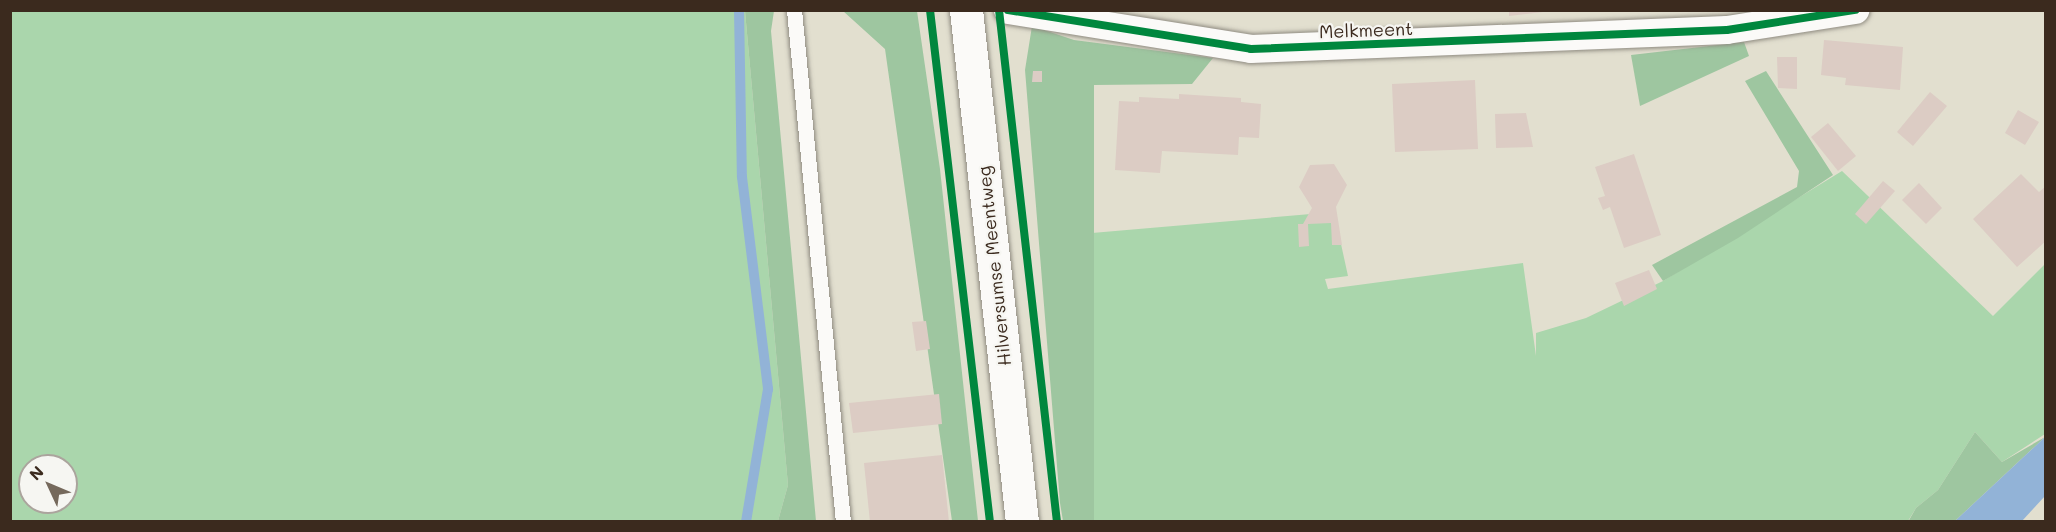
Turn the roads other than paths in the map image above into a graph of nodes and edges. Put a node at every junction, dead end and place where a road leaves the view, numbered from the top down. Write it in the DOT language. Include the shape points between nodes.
graph roads {
  1 [pos="794,10"];
  2 [pos="966,10"];
  3 [pos="1008,10"];
  4 [pos="1855,10"];
  5 [pos="843,522"];
  6 [pos="1022,522"];
  1 -- 5 [label="lane"];
  2 -- 6 [label="street, Hilversumse Meentweg"];
  3 -- 4 [label="street, Melkmeent" via="1251,49 1727,30"];
}
